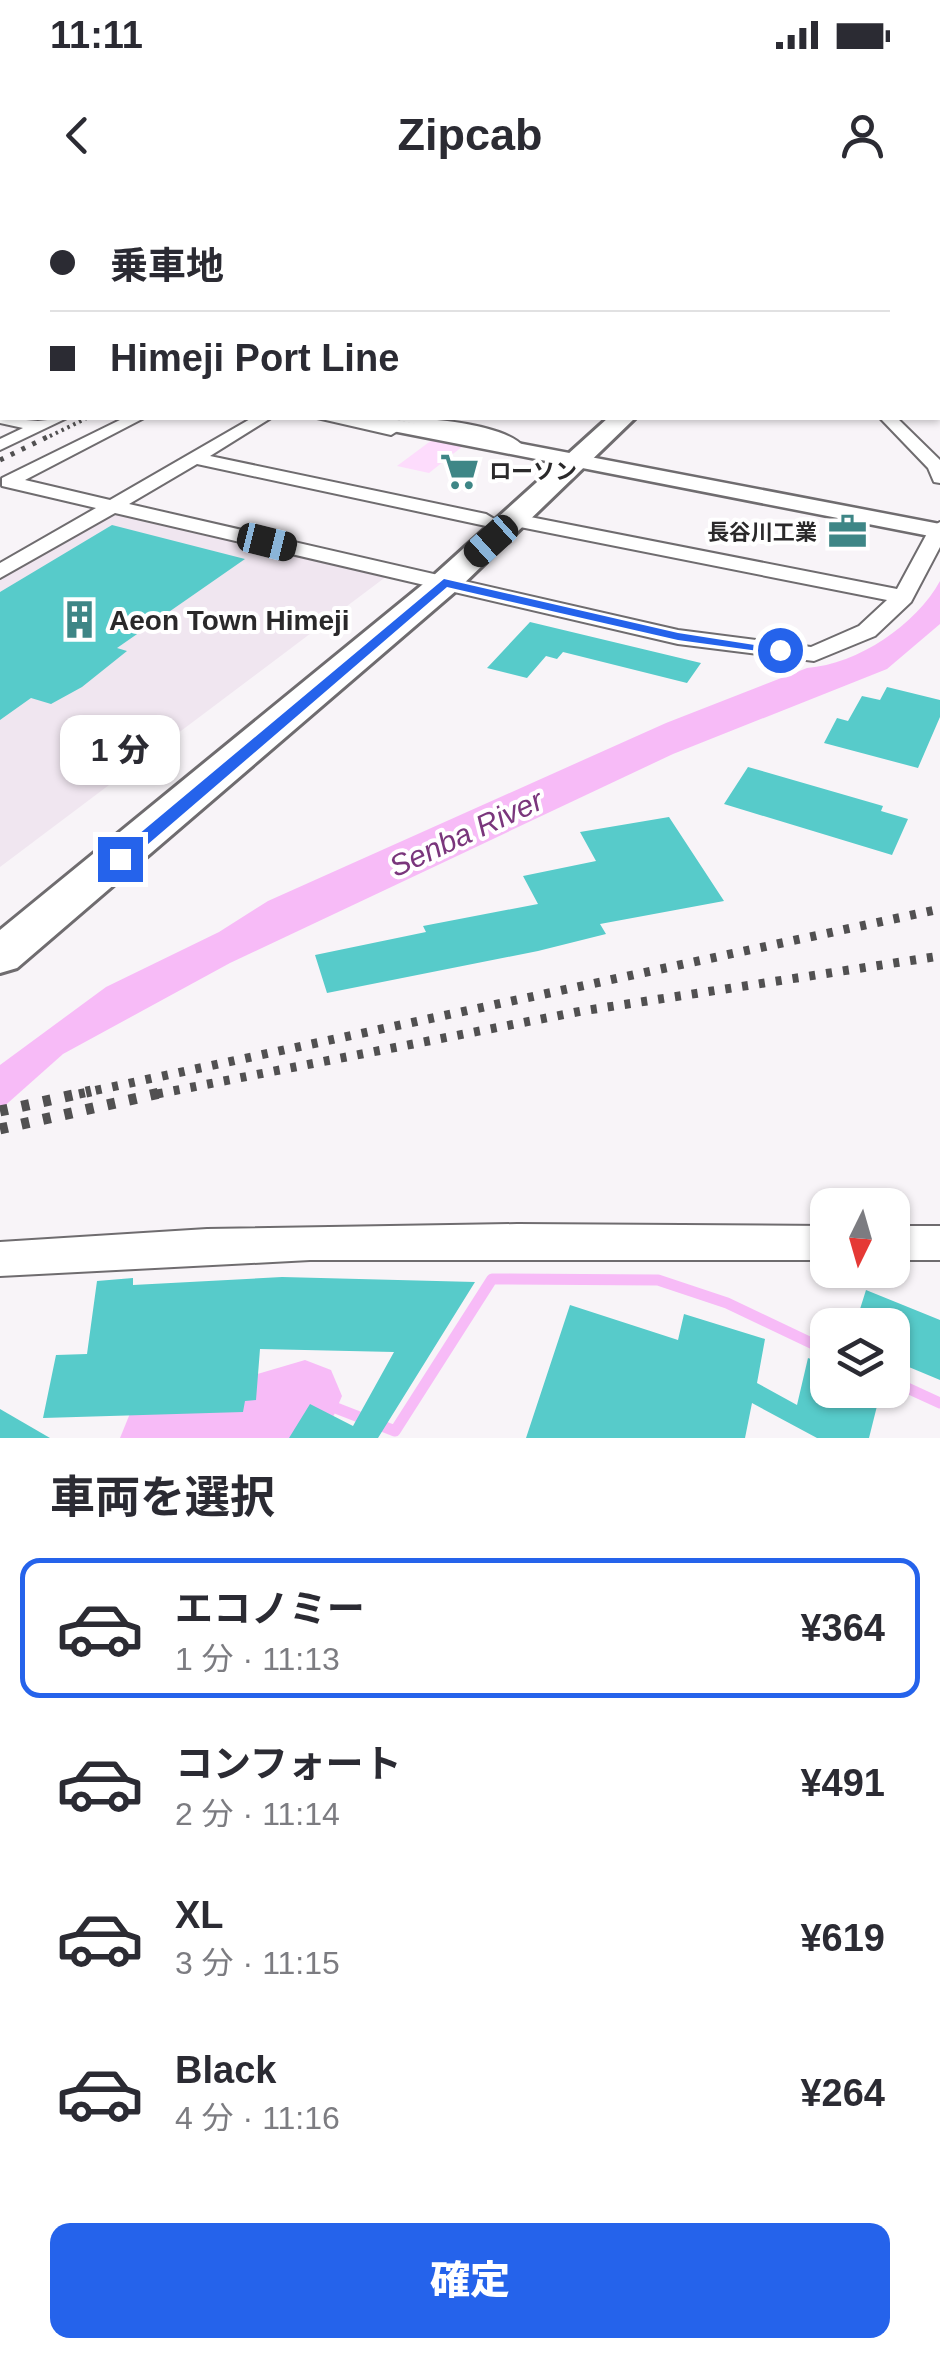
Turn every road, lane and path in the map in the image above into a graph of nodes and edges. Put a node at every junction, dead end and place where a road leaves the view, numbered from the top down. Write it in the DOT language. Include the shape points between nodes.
graph roads {
  1 [pos="10,420"];
  2 [pos="54,420"];
  3 [pos="132,420"];
  4 [pos="259,420"];
  5 [pos="336,420"];
  6 [pos="368,420"];
  7 [pos="405,420"];
  8 [pos="594,420"];
  9 [pos="619,420"];
  10 [pos="890,420"];
  11 [pos="40,426"];
  12 [pos="0,446"];
  13 [pos="516,447"];
  14 [pos="192,458"];
  15 [pos="566,458"];
  16 [pos="940,478"];
  17 [pos="113,505"];
  18 [pos="500,520"];
  19 [pos="940,530"];
  20 [pos="0,572"];
  21 [pos="433,580"];
  22 [pos="903,597"];
  23 [pos="0,920"];
  24 [pos="0,956"];
  25 [pos="810,1243"];
  26 [pos="910,1243"];
  27 [pos="940,1244"];
  28 [pos="0,1259"];
  1 -- 11 [label="street"];
  2 -- 11 [label="street"];
  3 -- 17 [label="street" via="8,482"];
  4 -- 14 [label="street"];
  5 -- 13 [label="street"];
  6 -- 13 [label="street"];
  7 -- 13 [label="street"];
  8 -- 15 [label="main road"];
  9 -- 15 [label="main road"];
  10 -- 16 [label="street"];
  11 -- 12 [label="street"];
  13 -- 15 [label="street"];
  14 -- 17 [label="street"];
  14 -- 18 [label="street"];
  15 -- 18 [label="main road"];
  15 -- 19 [label="street"];
  17 -- 20 [label="street"];
  17 -- 21 [label="street"];
  18 -- 21 [label="main road"];
  18 -- 22 [label="street"];
  19 -- 22 [label="street"];
  21 -- 22 [label="street" via="678,636 814,654 866,631"];
  21 -- 23 [label="main road"];
  21 -- 24 [label="main road"];
  25 -- 28 [label="street" via="472,1240"];
  26 -- 27 [label="street"];
}
